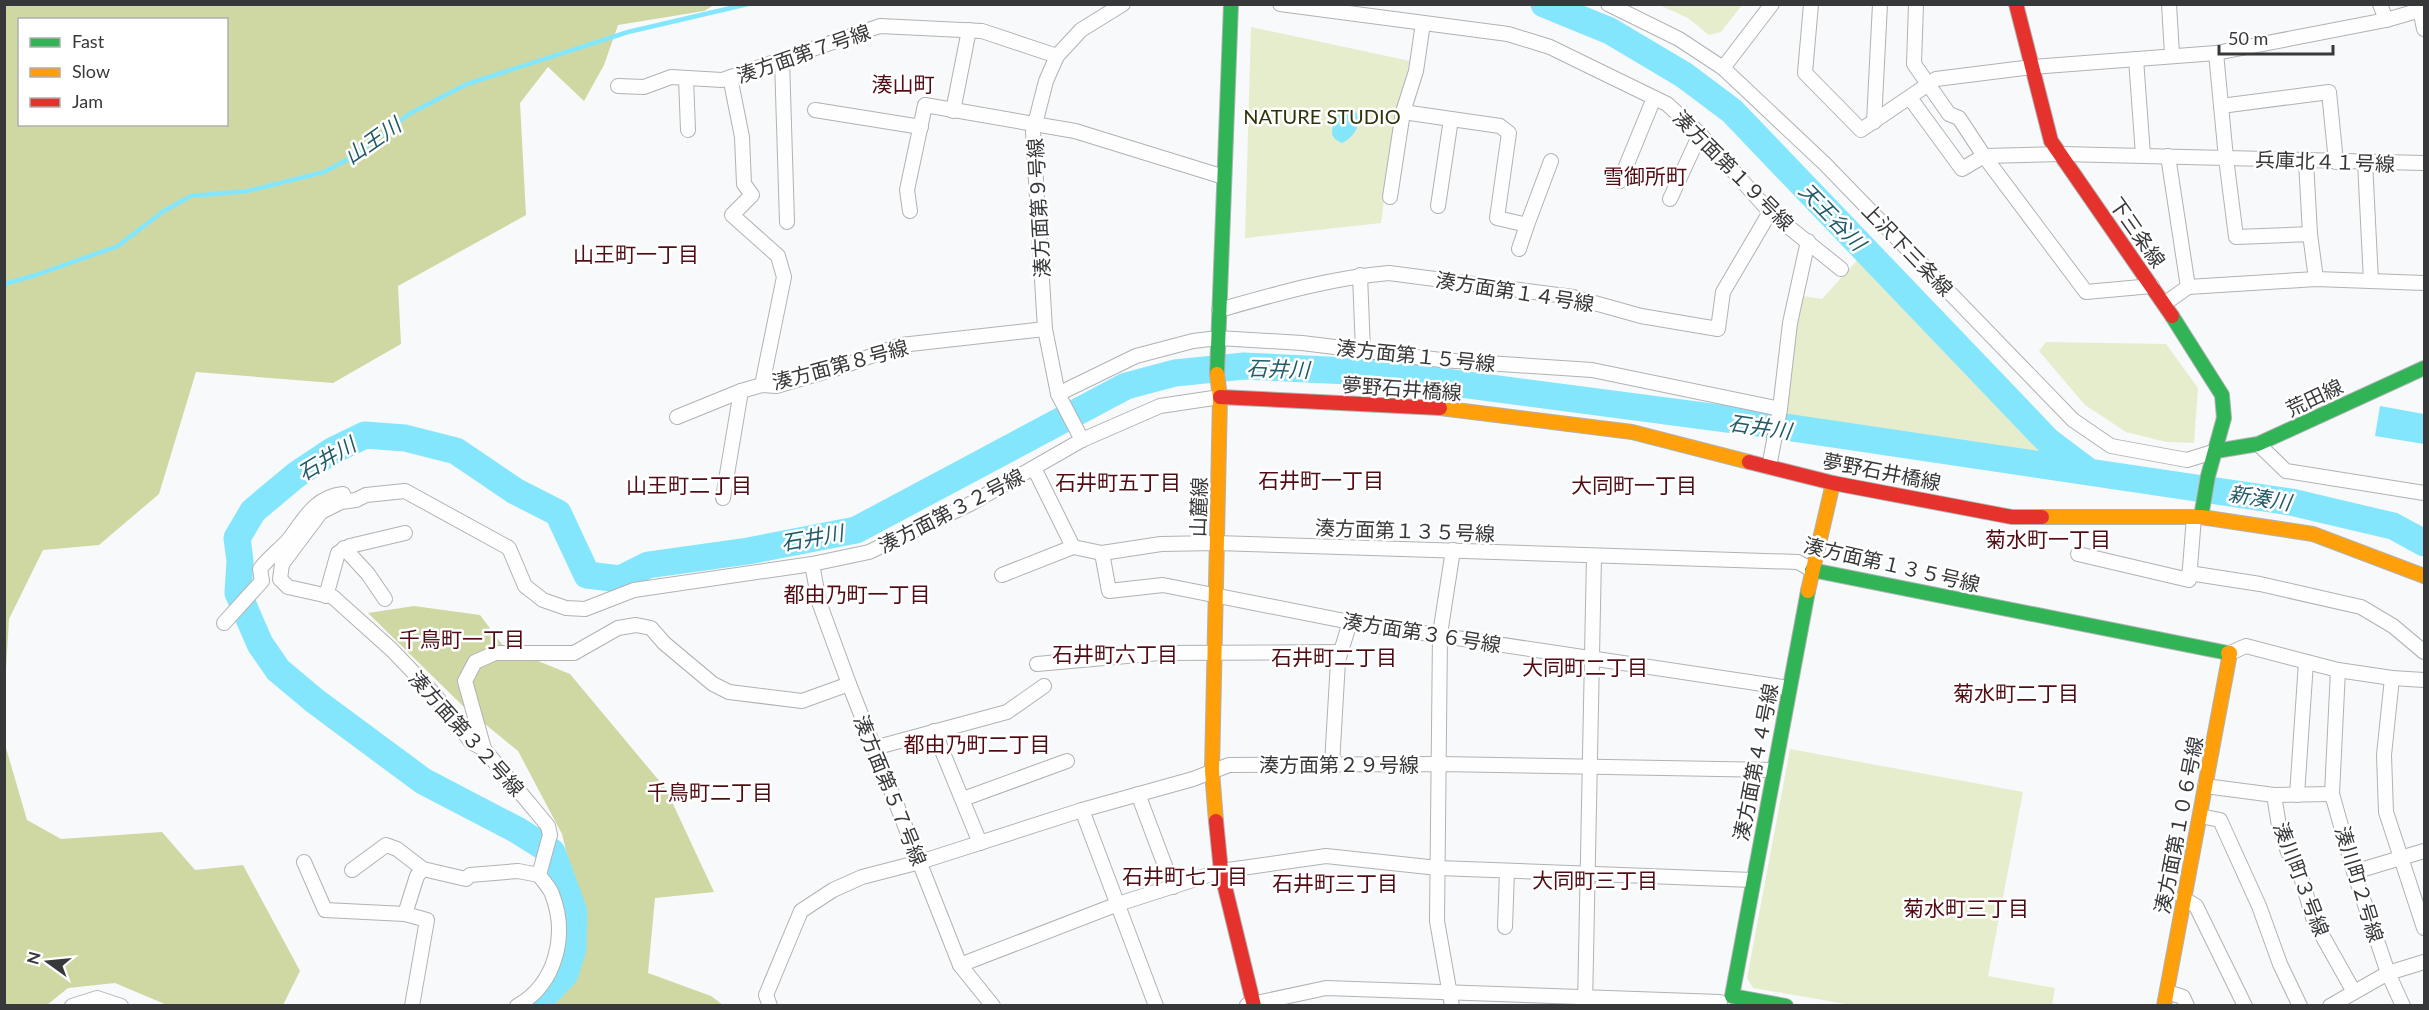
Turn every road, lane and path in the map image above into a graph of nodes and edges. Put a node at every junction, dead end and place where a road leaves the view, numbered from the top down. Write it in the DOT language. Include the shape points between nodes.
graph roads {
  1 [pos="1123,4"];
  2 [pos="1231,4"];
  3 [pos="1280,4"];
  4 [pos="1608,4"];
  5 [pos="1772,4"];
  6 [pos="1810,4"];
  7 [pos="1880,4"];
  8 [pos="1916,4"];
  9 [pos="2016,4"];
  10 [pos="2169,4"];
  11 [pos="2380,4"];
  12 [pos="2421,8"];
  13 [pos="2386,20"];
  14 [pos="1423,23"];
  15 [pos="2424,29"];
  16 [pos="969,30"];
  17 [pos="2216,52"];
  18 [pos="2172,54"];
  19 [pos="1057,56"];
  20 [pos="2136,59"];
  21 [pos="782,60"];
  22 [pos="2032,67"];
  23 [pos="1723,68"];
  24 [pos="730,77"];
  25 [pos="686,78"];
  26 [pos="1927,84"];
  27 [pos="618,86"];
  28 [pos="1654,98"];
  29 [pos="1910,98"];
  30 [pos="2221,106"];
  31 [pos="815,110"];
  32 [pos="953,111"];
  33 [pos="1403,112"];
  34 [pos="1451,119"];
  35 [pos="1874,122"];
  36 [pos="1035,125"];
  37 [pos="921,127"];
  38 [pos="688,130"];
  39 [pos="1700,134"];
  40 [pos="2061,154"];
  41 [pos="2143,155"];
  42 [pos="1984,156"];
  43 [pos="2168,156"];
  44 [pos="2226,158"];
  45 [pos="1551,161"];
  46 [pos="2306,161"];
  47 [pos="2337,162"];
  48 [pos="2365,162"];
  49 [pos="2424,163"];
  50 [pos="1224,177"];
  51 [pos="1620,181"];
  52 [pos="1390,197"];
  53 [pos="1670,199"];
  54 [pos="1438,206"];
  55 [pos="910,211"];
  56 [pos="1770,212"];
  57 [pos="787,222"];
  58 [pos="1527,225"];
  59 [pos="2310,234"];
  60 [pos="1808,241"];
  61 [pos="1519,249"];
  62 [pos="1841,269"];
  63 [pos="1360,275"];
  64 [pos="2316,279"];
  65 [pos="2371,281"];
  66 [pos="2424,283"];
  67 [pos="2152,286"];
  68 [pos="2188,287"];
  69 [pos="2164,304"];
  70 [pos="1219,310"];
  71 [pos="1045,329"];
  72 [pos="1218,344"];
  73 [pos="1363,351"];
  74 [pos="2424,368"];
  75 [pos="762,385"];
  76 [pos="741,391"];
  77 [pos="1058,394"];
  78 [pos="1220,397"];
  79 [pos="1780,409"];
  80 [pos="677,417"];
  81 [pos="1082,441"];
  82 [pos="2258,444"];
  83 [pos="2216,451"];
  84 [pos="1769,466"];
  85 [pos="1034,468"];
  86 [pos="1833,483"];
  87 [pos="2424,493"];
  88 [pos="366,495"];
  89 [pos="723,498"];
  90 [pos="2197,517"];
  91 [pos="405,533"];
  92 [pos="1216,543"];
  93 [pos="1073,547"];
  94 [pos="344,548"];
  95 [pos="1453,550"];
  96 [pos="1102,553"];
  97 [pos="2078,554"];
  98 [pos="1594,556"];
  99 [pos="812,564"];
  100 [pos="1812,570"];
  101 [pos="2190,573"];
  102 [pos="1002,575"];
  103 [pos="2424,576"];
  104 [pos="1215,595"];
  105 [pos="326,596"];
  106 [pos="385,599"];
  107 [pos="227,620"];
  108 [pos="1350,622"];
  109 [pos="1440,634"];
  110 [pos="1340,652"];
  111 [pos="2230,652"];
  112 [pos="2424,652"];
  113 [pos="1214,653"];
  114 [pos="1592,659"];
  115 [pos="2306,662"];
  116 [pos="1037,664"];
  117 [pos="2338,670"];
  118 [pos="2392,678"];
  119 [pos="2424,680"];
  120 [pos="849,684"];
  121 [pos="1044,686"];
  122 [pos="1789,688"];
  123 [pos="934,731"];
  124 [pos="874,747"];
  125 [pos="484,749"];
  126 [pos="1067,761"];
  127 [pos="1332,764"];
  128 [pos="1439,764"];
  129 [pos="1590,767"];
  130 [pos="1774,770"];
  131 [pos="1212,771"];
  132 [pos="2205,786"];
  133 [pos="1138,794"];
  134 [pos="2332,794"];
  135 [pos="2274,795"];
  136 [pos="2297,795"];
  137 [pos="963,799"];
  138 [pos="1082,810"];
  139 [pos="2200,816"];
  140 [pos="980,843"];
  141 [pos="2424,851"];
  142 [pos="2402,858"];
  143 [pos="304,862"];
  144 [pos="920,862"];
  145 [pos="1438,868"];
  146 [pos="423,869"];
  147 [pos="352,870"];
  148 [pos="1221,871"];
  149 [pos="1507,871"];
  150 [pos="540,873"];
  151 [pos="1588,873"];
  152 [pos="2354,873"];
  153 [pos="1752,880"];
  154 [pos="1173,887"];
  155 [pos="2183,898"];
  156 [pos="1118,904"];
  157 [pos="405,914"];
  158 [pos="1505,927"];
  159 [pos="2424,928"];
  160 [pos="2424,962"];
  161 [pos="960,965"];
  162 [pos="2388,973"];
  163 [pos="2354,992"];
  164 [pos="1450,999"];
  165 [pos="2166,999"];
  166 [pos="1585,1001"];
  167 [pos="1724,1001"];
  168 [pos="1771,1004"];
  169 [pos="72,1005"];
  170 [pos="121,1005"];
  171 [pos="412,1005"];
  172 [pos="517,1005"];
  173 [pos="770,1005"];
  174 [pos="993,1005"];
  175 [pos="1156,1005"];
  176 [pos="1251,1005"];
  177 [pos="1786,1005"];
  178 [pos="2187,1005"];
  179 [pos="2245,1005"];
  180 [pos="2300,1005"];
  181 [pos="2330,1005"];
  182 [pos="2403,1005"];
  1 -- 19 [label="street, 湊方面第９号線" via="1081,30"];
  2 -- 50 [label="street, 山麓線"];
  3 -- 14 [label="street, 湊方面第１９号線"];
  4 -- 23 [label="street, 上沢下三条線" via="1679,39"];
  5 -- 23 [label="street"];
  6 -- 35 [label="street" via="1805,73 1861,130"];
  7 -- 35 [label="street"];
  8 -- 26 [label="street" via="1914,64"];
  9 -- 22 [label="street, 下三条線"];
  10 -- 18 [label="street"];
  11 -- 13 [label="street"];
  12 -- 13 [label="street"];
  12 -- 15 [label="street"];
  13 -- 17 [label="street"];
  14 -- 28 [label="street, 湊方面第１９号線" via="1508,34 1550,47"];
  14 -- 33 [label="street" via="1416,71"];
  16 -- 19 [label="street, 湊方面第７号線"];
  16 -- 21 [label="street, 湊方面第７号線" via="880,26"];
  16 -- 32 [label="street"];
  17 -- 18 [label="street"];
  17 -- 30 [label="street"];
  18 -- 20 [label="street"];
  19 -- 36 [label="street, 湊方面第９号線"];
  20 -- 22 [label="street"];
  20 -- 41 [label="street"];
  21 -- 24 [label="street, 湊方面第７号線"];
  21 -- 57 [label="street"];
  22 -- 26 [label="street" via="1936,79"];
  22 -- 40 [label="street, 下三条線" via="2051,141"];
  23 -- 83 [label="street, 上沢下三条線" via="1832,171 2073,420 2111,446 2187,460"];
  24 -- 25 [label="street, 湊方面第７号線"];
  24 -- 75 [label="street" via="742,137 744,184 752,195 732,215 778,256 784,277"];
  25 -- 27 [label="street, 湊方面第７号線" via="671,76 644,87"];
  25 -- 38 [label="street"];
  26 -- 29 [label="street"];
  26 -- 42 [label="street" via="1949,114 1959,118"];
  28 -- 39 [label="street, 湊方面第１９号線" via="1667,104"];
  28 -- 51 [label="street"];
  29 -- 35 [label="street"];
  29 -- 42 [label="street, 兵庫北４１号線" via="1962,169"];
  30 -- 44 [label="street"];
  30 -- 47 [label="street" via="2328,92"];
  31 -- 37 [label="street"];
  32 -- 36 [label="street"];
  32 -- 37 [label="street" via="926,105"];
  33 -- 34 [label="street"];
  33 -- 52 [label="street"];
  34 -- 54 [label="street"];
  34 -- 58 [label="street" via="1500,126 1509,133 1497,218"];
  36 -- 50 [label="street" via="1075,131"];
  36 -- 71 [label="street, 湊方面第９号線"];
  37 -- 55 [label="street" via="906,190"];
  39 -- 53 [label="street"];
  39 -- 56 [label="street, 湊方面第１９号線"];
  40 -- 41 [label="street, 兵庫北４１号線"];
  40 -- 42 [label="street, 兵庫北４１号線"];
  40 -- 67 [label="street, 下三条線"];
  41 -- 43 [label="street, 兵庫北４１号線"];
  42 -- 67 [label="street" via="2086,292"];
  43 -- 44 [label="street, 兵庫北４１号線"];
  43 -- 68 [label="street"];
  44 -- 46 [label="street, 兵庫北４１号線"];
  44 -- 59 [label="street, 兵庫北４１号線" via="2236,237"];
  45 -- 58 [label="street"];
  46 -- 47 [label="street, 兵庫北４１号線"];
  46 -- 59 [label="street"];
  47 -- 48 [label="street, 兵庫北４１号線"];
  48 -- 49 [label="street, 兵庫北４１号線"];
  48 -- 65 [label="street"];
  50 -- 70 [label="street, 山麓線"];
  56 -- 60 [label="street, 湊方面第１９号線"];
  56 -- 63 [label="street, 湊方面第１４号線" via="1723,292 1718,329 1641,316 1573,297 1424,276"];
  58 -- 61 [label="street"];
  59 -- 64 [label="street"];
  60 -- 62 [label="street, 湊方面第１９号線"];
  60 -- 79 [label="street" via="1790,323"];
  63 -- 70 [label="street, 湊方面第１４号線" via="1311,284"];
  63 -- 73 [label="street"];
  64 -- 65 [label="street"];
  64 -- 68 [label="street"];
  65 -- 66 [label="street"];
  67 -- 69 [label="street, 下三条線"];
  68 -- 69 [label="street"];
  69 -- 83 [label="street, 下三条線" via="2222,395 2224,418"];
  70 -- 72 [label="street, 山麓線"];
  71 -- 75 [label="street, 湊方面第８号線" via="901,345 776,386"];
  71 -- 77 [label="street, 湊方面第９号線"];
  72 -- 73 [label="street, 湊方面第１５号線" via="1302,344"];
  72 -- 77 [label="street, 湊方面第１５号線" via="1193,341 1136,356"];
  72 -- 78 [label="street, 山麓線"];
  73 -- 79 [label="street, 湊方面第１５号線" via="1592,370"];
  74 -- 82 [label="street, 荒田線"];
  75 -- 76 [label="street, 湊方面第８号線"];
  76 -- 80 [label="street, 湊方面第８号線"];
  76 -- 89 [label="street"];
  77 -- 81 [label="street, 湊方面第９号線"];
  78 -- 81 [label="street, 湊方面第３２号線" via="1160,406"];
  78 -- 84 [label="street, 夢野石井橋線" via="1440,408 1632,432"];
  78 -- 92 [label="street, 山麓線"];
  79 -- 84 [label="street"];
  81 -- 85 [label="street, 湊方面第３２号線"];
  82 -- 83 [label="street, 荒田線"];
  82 -- 87 [label="street" via="2286,471"];
  83 -- 90 [label="street, 下三条線"];
  84 -- 86 [label="street, 夢野石井橋線"];
  85 -- 93 [label="street"];
  85 -- 99 [label="street, 湊方面第３２号線" via="970,504 869,552"];
  86 -- 90 [label="street, 夢野石井橋線" via="2012,517"];
  86 -- 100 [label="street, 湊方面第４４号線"];
  88 -- 99 [label="street, 湊方面第３２号線" via="405,491 509,548 525,586 543,600 566,608 585,609 634,590"];
  88 -- 105 [label="street, 湊方面第３２号線" via="321,512 282,564 280,579 288,587"];
  88 -- 107 [label="street" via="335,495 309,511 260,569 262,581"];
  90 -- 101 [label="street"];
  90 -- 103 [label="street, 夢野石井橋線" via="2313,534"];
  91 -- 94 [label="street"];
  92 -- 95 [label="street, 湊方面第１３５号線"];
  92 -- 96 [label="street, 湊方面第１３５号線" via="1161,544"];
  92 -- 104 [label="street, 山麓線"];
  93 -- 96 [label="street"];
  93 -- 102 [label="street"];
  94 -- 105 [label="street" via="338,553"];
  94 -- 106 [label="street"];
  95 -- 98 [label="street, 湊方面第１３５号線"];
  95 -- 109 [label="street"];
  96 -- 104 [label="street, 湊方面第３６号線" via="1109,591 1163,585"];
  97 -- 101 [label="street" via="2189,580"];
  98 -- 100 [label="street, 湊方面第１３５号線" via="1798,562"];
  98 -- 114 [label="street"];
  99 -- 120 [label="street, 湊方面第５７号線" via="819,602"];
  100 -- 111 [label="street, 湊方面第１３５号線"];
  100 -- 122 [label="street, 湊方面第４４号線"];
  101 -- 112 [label="street" via="2361,607 2393,626"];
  104 -- 108 [label="street, 湊方面第３６号線"];
  104 -- 113 [label="street, 山麓線"];
  105 -- 125 [label="street, 湊方面第３２号線" via="333,597 392,650 436,696 471,742"];
  108 -- 109 [label="street, 湊方面第３６号線"];
  108 -- 110 [label="street"];
  109 -- 114 [label="street, 湊方面第３６号線"];
  109 -- 128 [label="street"];
  110 -- 113 [label="street"];
  110 -- 127 [label="street"];
  111 -- 115 [label="street, 湊方面第１３５号線" via="2246,646"];
  111 -- 132 [label="street, 湊方面第１０６号線"];
  113 -- 116 [label="street" via="1160,653"];
  113 -- 131 [label="street, 山麓線"];
  114 -- 122 [label="street, 湊方面第３６号線"];
  114 -- 129 [label="street"];
  115 -- 117 [label="street, 湊方面第１３５号線"];
  115 -- 136 [label="street"];
  117 -- 118 [label="street, 湊方面第１３５号線"];
  117 -- 134 [label="street, 湊川町２号線"];
  118 -- 119 [label="street, 湊方面第１３５号線"];
  118 -- 142 [label="street" via="2383,778 2386,812"];
  120 -- 124 [label="street, 湊方面第５７号線"];
  120 -- 125 [label="street" via="802,701 729,692 713,684 651,628 618,628 574,653 495,653 475,662 465,681"];
  121 -- 123 [label="street" via="1006,712"];
  122 -- 130 [label="street, 湊方面第４４号線"];
  123 -- 124 [label="street"];
  123 -- 137 [label="street"];
  124 -- 144 [label="street, 湊方面第５７号線"];
  125 -- 150 [label="street, 湊方面第３２号線" via="548,826 550,835"];
  126 -- 137 [label="street"];
  127 -- 128 [label="street, 湊方面第２９号線"];
  127 -- 131 [label="street, 湊方面第２９号線" via="1229,765"];
  128 -- 129 [label="street, 湊方面第２９号線"];
  128 -- 145 [label="street"];
  129 -- 130 [label="street, 湊方面第２９号線"];
  129 -- 151 [label="street"];
  130 -- 153 [label="street, 湊方面第４４号線"];
  131 -- 133 [label="street, 湊方面第２９号線"];
  131 -- 148 [label="street, 山麓線"];
  132 -- 135 [label="street"];
  132 -- 139 [label="street, 湊方面第１０６号線"];
  133 -- 138 [label="street, 湊方面第２９号線"];
  133 -- 154 [label="street"];
  134 -- 136 [label="street"];
  134 -- 152 [label="street, 湊川町２号線"];
  135 -- 136 [label="street"];
  135 -- 163 [label="street, 湊川町３号線" via="2279,826 2288,852 2296,860 2314,921"];
  137 -- 140 [label="street"];
  138 -- 140 [label="street, 湊方面第２９号線"];
  138 -- 156 [label="street"];
  139 -- 155 [label="street, 湊方面第１０６号線"];
  139 -- 180 [label="street" via="2220,820"];
  140 -- 144 [label="street, 湊方面第２９号線"];
  141 -- 142 [label="street"];
  142 -- 152 [label="street"];
  142 -- 159 [label="street"];
  143 -- 157 [label="street" via="325,910"];
  144 -- 161 [label="street, 湊方面第５７号線"];
  144 -- 173 [label="street, 湊方面第２９号線" via="862,877 801,911 766,995"];
  145 -- 148 [label="street" via="1326,856"];
  145 -- 149 [label="street"];
  145 -- 164 [label="street" via="1437,921"];
  146 -- 147 [label="street" via="386,845"];
  146 -- 150 [label="street" via="466,879 470,875 518,871"];
  146 -- 157 [label="street"];
  148 -- 154 [label="street"];
  148 -- 176 [label="street, 山麓線"];
  149 -- 151 [label="street"];
  149 -- 158 [label="street"];
  150 -- 172 [label="street" via="552,893 559,925 558,950 537,991"];
  151 -- 153 [label="street"];
  151 -- 166 [label="street"];
  152 -- 162 [label="street, 湊川町２号線"];
  153 -- 167 [label="street, 湊方面第４４号線"];
  154 -- 156 [label="street"];
  155 -- 165 [label="street, 湊方面第１０６号線"];
  155 -- 179 [label="street" via="2196,906"];
  156 -- 161 [label="street"];
  156 -- 175 [label="street"];
  157 -- 171 [label="street" via="427,920"];
  160 -- 162 [label="street"];
  161 -- 174 [label="street, 湊方面第５７号線"];
  162 -- 163 [label="street"];
  162 -- 182 [label="street, 湊川町２号線"];
  163 -- 181 [label="street"];
  164 -- 166 [label="street"];
  164 -- 176 [label="street" via="1326,988"];
  165 -- 178 [label="street" via="2183,997"];
  166 -- 167 [label="street"];
  167 -- 168 [label="street"];
  168 -- 177 [label="street"];
  169 -- 170 [label="street" via="97,998"];
}
